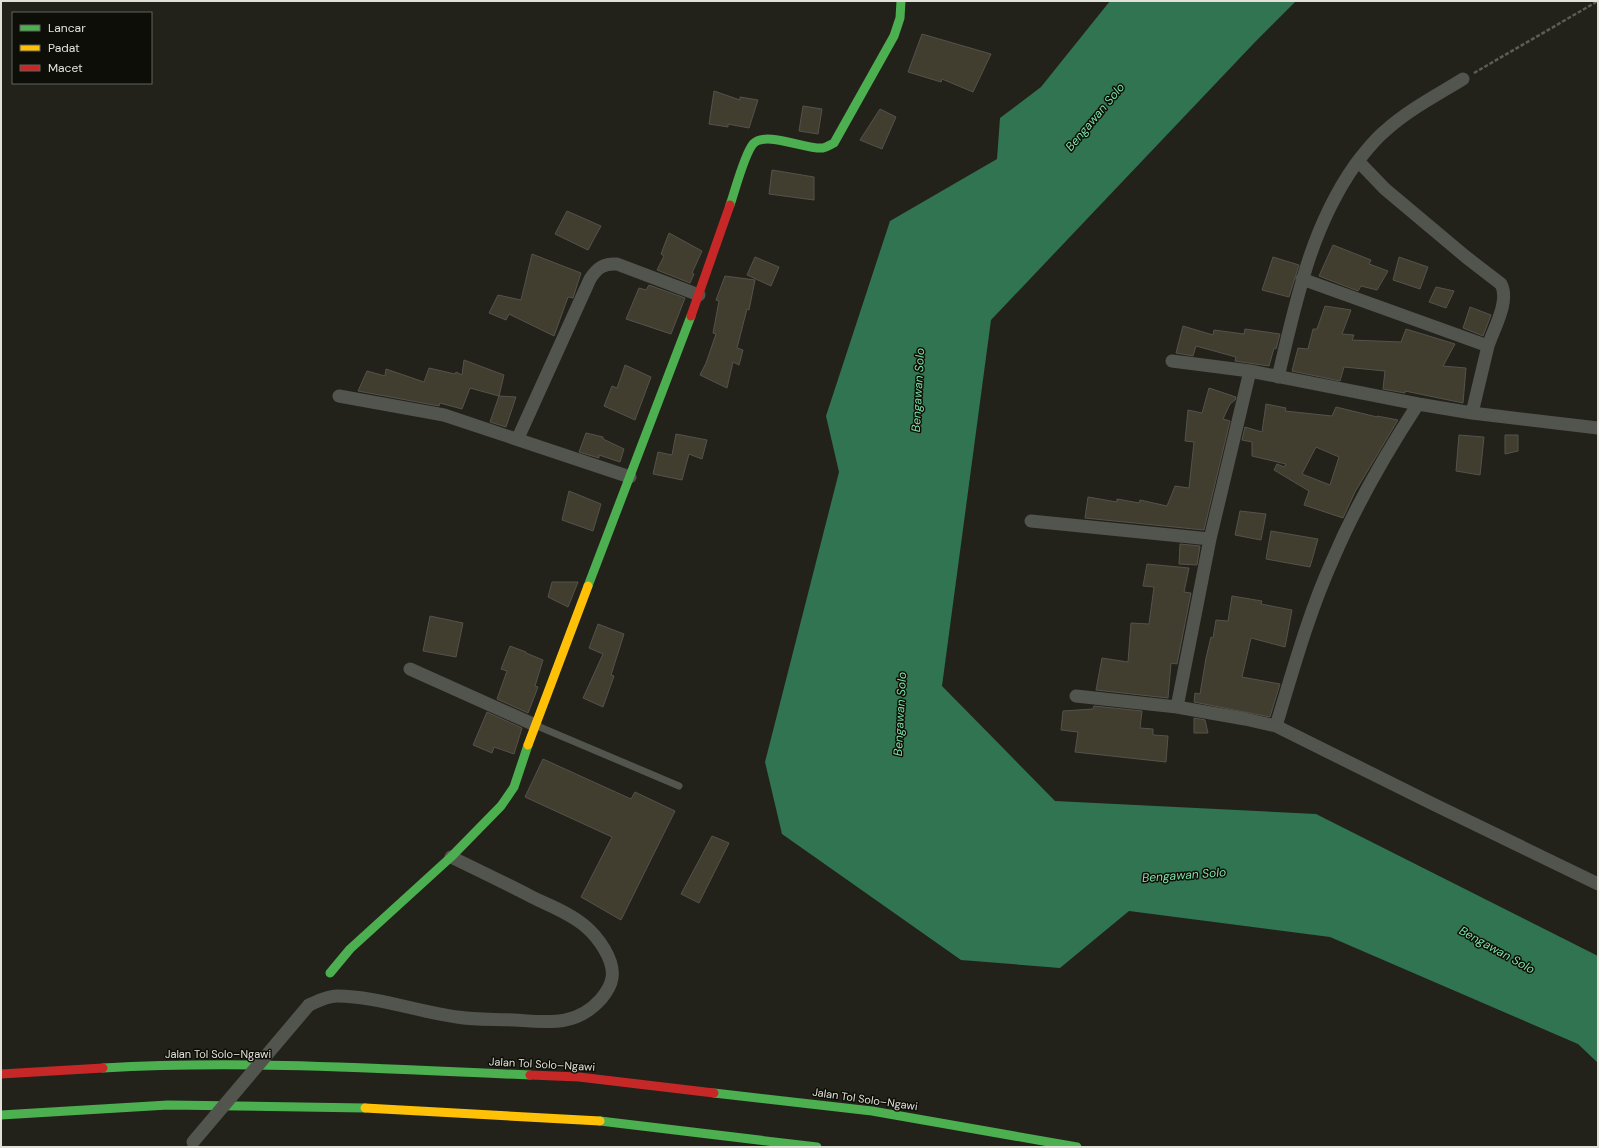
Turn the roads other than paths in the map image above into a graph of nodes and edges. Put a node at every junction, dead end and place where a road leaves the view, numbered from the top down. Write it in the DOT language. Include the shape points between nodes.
graph roads {
  1 [pos="901,1"];
  2 [pos="1463,79"];
  3 [pos="1358,161"];
  4 [pos="1302,279"];
  5 [pos="699,295"];
  6 [pos="1488,346"];
  7 [pos="1172,361"];
  8 [pos="1250,371"];
  9 [pos="1278,377"];
  10 [pos="339,396"];
  11 [pos="1418,404"];
  12 [pos="1472,413"];
  13 [pos="1598,428"];
  14 [pos="518,438"];
  15 [pos="630,477"];
  16 [pos="1031,521"];
  17 [pos="1210,539"];
  18 [pos="410,670"];
  19 [pos="1076,696"];
  20 [pos="1177,707"];
  21 [pos="535,725"];
  22 [pos="1276,726"];
  23 [pos="679,786"];
  24 [pos="451,857"];
  25 [pos="1598,884"];
  26 [pos="330,973"];
  27 [pos="1,1074"];
  28 [pos="1,1115"];
  29 [pos="191,1145"];
  30 [pos="817,1147"];
  31 [pos="1077,1147"];
  1 -- 5 [label="main road" via="900,18 894,36 834,143 817,148 762,140 755,142 750,149"];
  2 -- 3 [label="street" via="1384,131"];
  3 -- 4 [label="street" via="1340,187 1323,220"];
  3 -- 6 [label="street" via="1385,189 1501,284 1504,290 1503,304"];
  4 -- 6 [label="street"];
  4 -- 9 [label="street"];
  5 -- 14 [label="street" via="617,264 606,265 596,270"];
  5 -- 15 [label="main road"];
  6 -- 12 [label="street"];
  7 -- 8 [label="street"];
  8 -- 9 [label="street"];
  8 -- 17 [label="street"];
  9 -- 11 [label="street"];
  10 -- 14 [label="street" via="444,415"];
  11 -- 12 [label="street"];
  11 -- 22 [label="street" via="1380,467 1333,558 1310,616"];
  12 -- 13 [label="street"];
  14 -- 15 [label="street"];
  15 -- 21 [label="main road"];
  16 -- 17 [label="street"];
  17 -- 20 [label="street"];
  18 -- 21 [label="street"];
  19 -- 20 [label="street"];
  20 -- 22 [label="street"];
  21 -- 23 [label="lane"];
  21 -- 24 [label="main road" via="519,774 502,806"];
  22 -- 25 [label="street"];
  24 -- 26 [label="main road" via="350,949"];
  24 -- 29 [label="street, bridge" via="567,914 586,927 608,956 613,971 612,981 605,994 583,1015 543,1022 457,1017 337,996 322,999 309,1005"];
  27 -- 31 [label="main road, Jalan Tol Solo–Ngawi" via="160,1065 353,1067 579,1077 872,1111"];
  28 -- 30 [label="main road" via="168,1105 366,1108 605,1121"];
}
